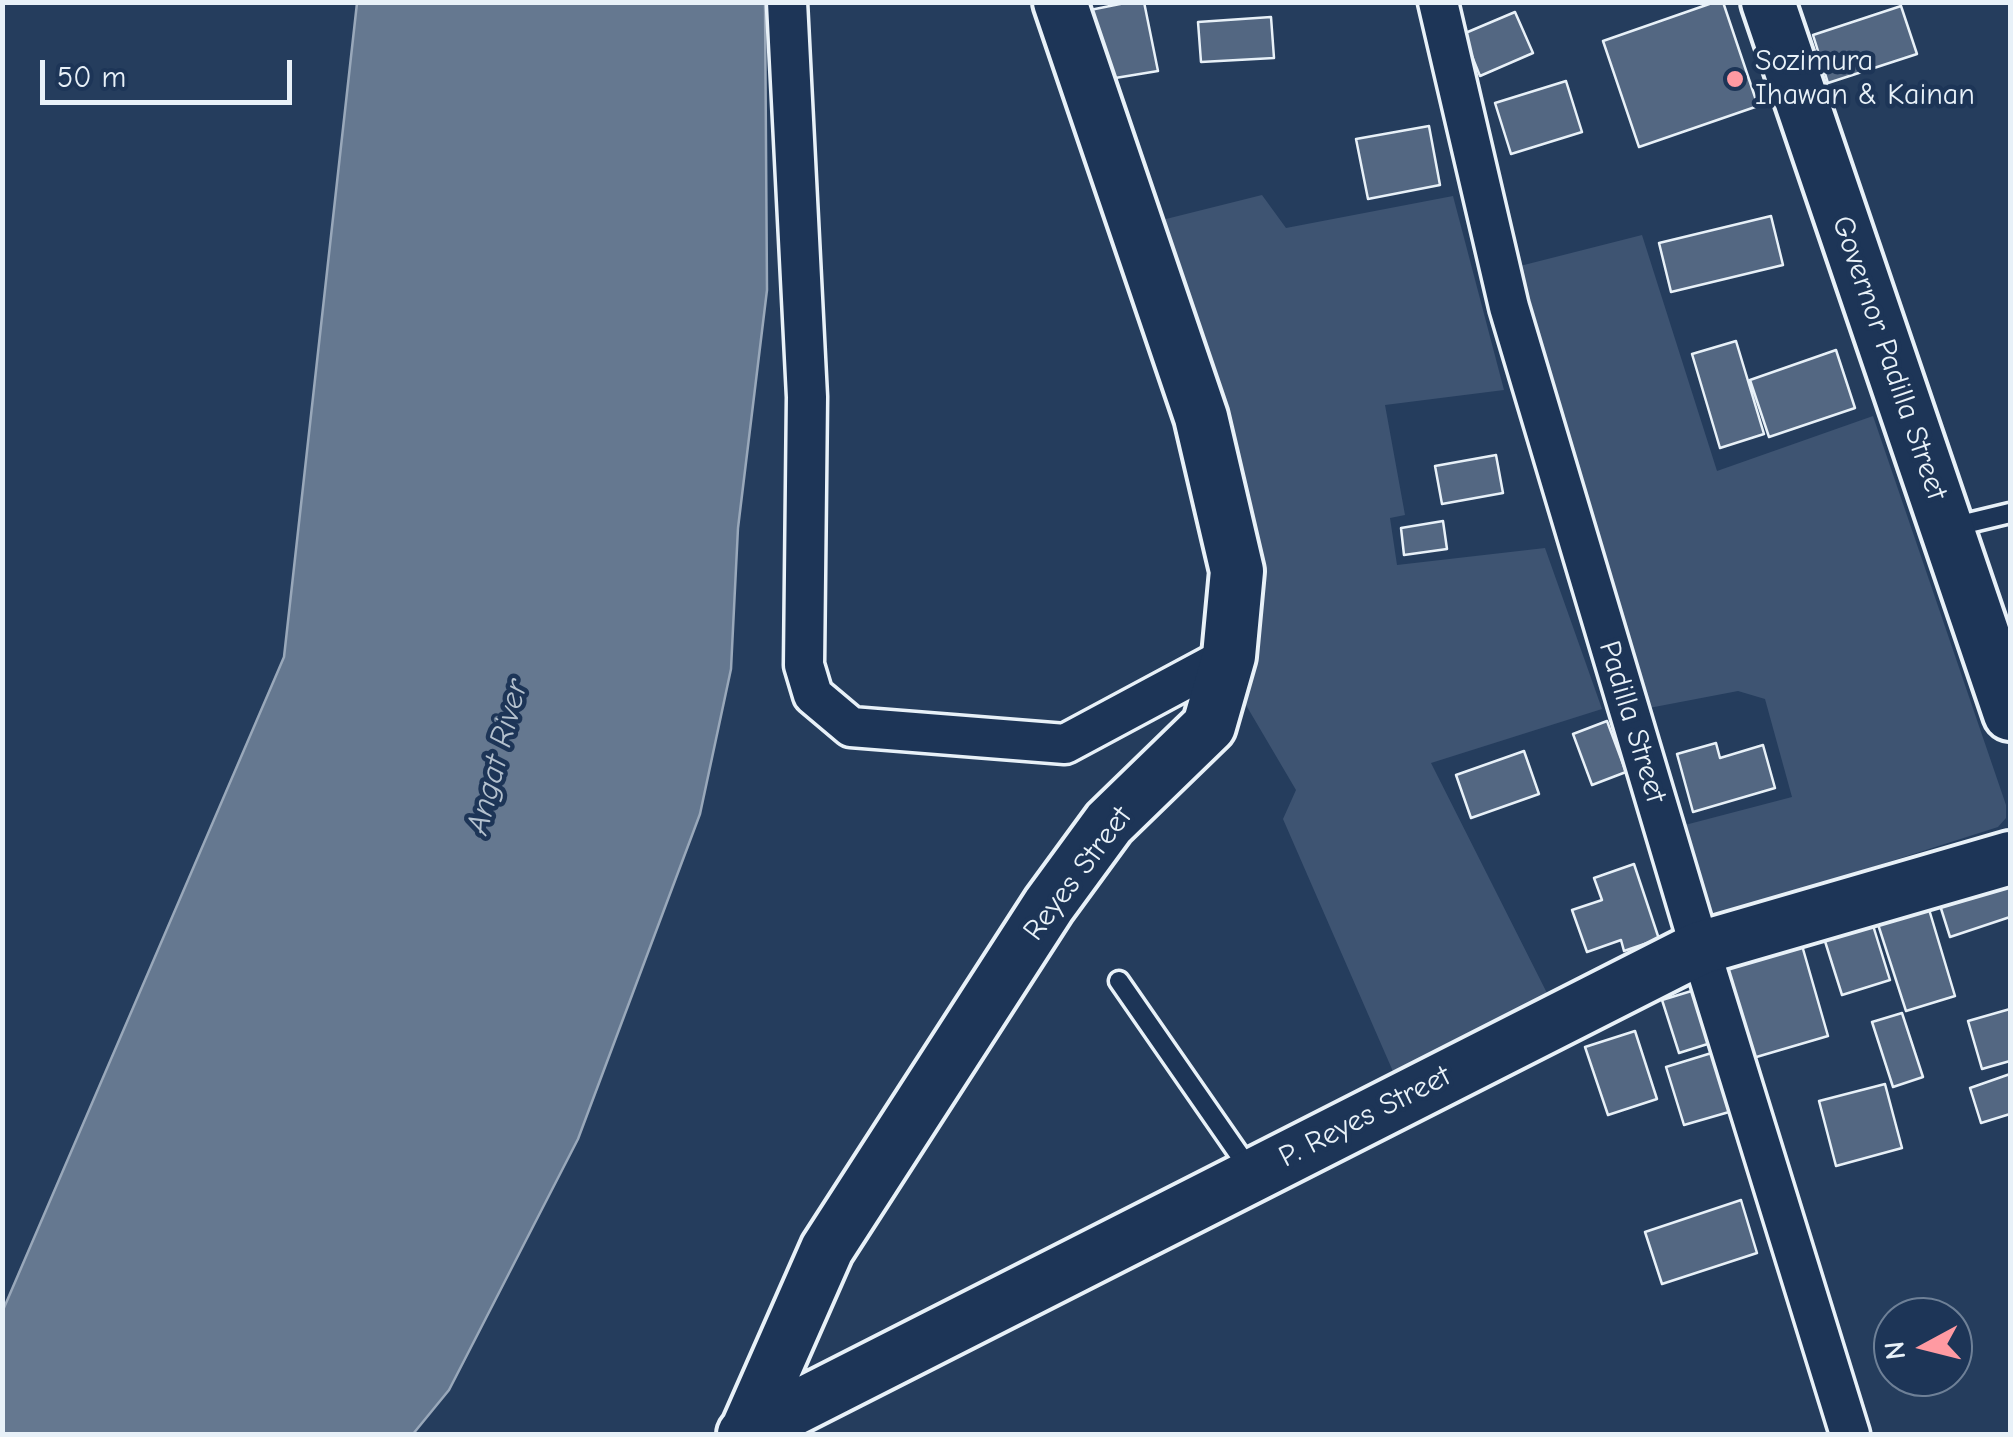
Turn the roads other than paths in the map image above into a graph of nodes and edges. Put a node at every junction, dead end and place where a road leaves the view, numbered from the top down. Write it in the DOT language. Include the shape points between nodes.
graph roads {
  1 [pos="787,2"];
  2 [pos="1060,2"];
  3 [pos="1438,2"];
  4 [pos="1768,2"];
  5 [pos="2010,513"];
  6 [pos="1947,528"];
  7 [pos="1999,648"];
  8 [pos="1229,656"];
  9 [pos="2010,714"];
  10 [pos="2010,858"];
  11 [pos="1700,948"];
  12 [pos="1119,981"];
  13 [pos="1252,1174"];
  14 [pos="745,1434"];
  15 [pos="1850,1434"];
  1 -- 8 [label="street" via="806,397 804,665 814,696 851,727 1065,744"];
  2 -- 8 [label="street, Reyes Street" via="1201,417 1237,571"];
  3 -- 11 [label="street, Padilla Street" via="1508,308"];
  4 -- 6 [label="street, Governor Padilla Street"];
  5 -- 6 [label="lane"];
  6 -- 7 [label="street, Governor Padilla Street"];
  7 -- 9 [label="street, Governor Padilla Street"];
  8 -- 14 [label="street, Reyes Street" via="1209,726 1109,823 1068,878 827,1249"];
  10 -- 11 [label="street, P. Reyes Street"];
  11 -- 13 [label="street, P. Reyes Street"];
  11 -- 15 [label="street, Padilla Street"];
  12 -- 13 [label="lane"];
  13 -- 14 [label="street, P. Reyes Street"];
}
